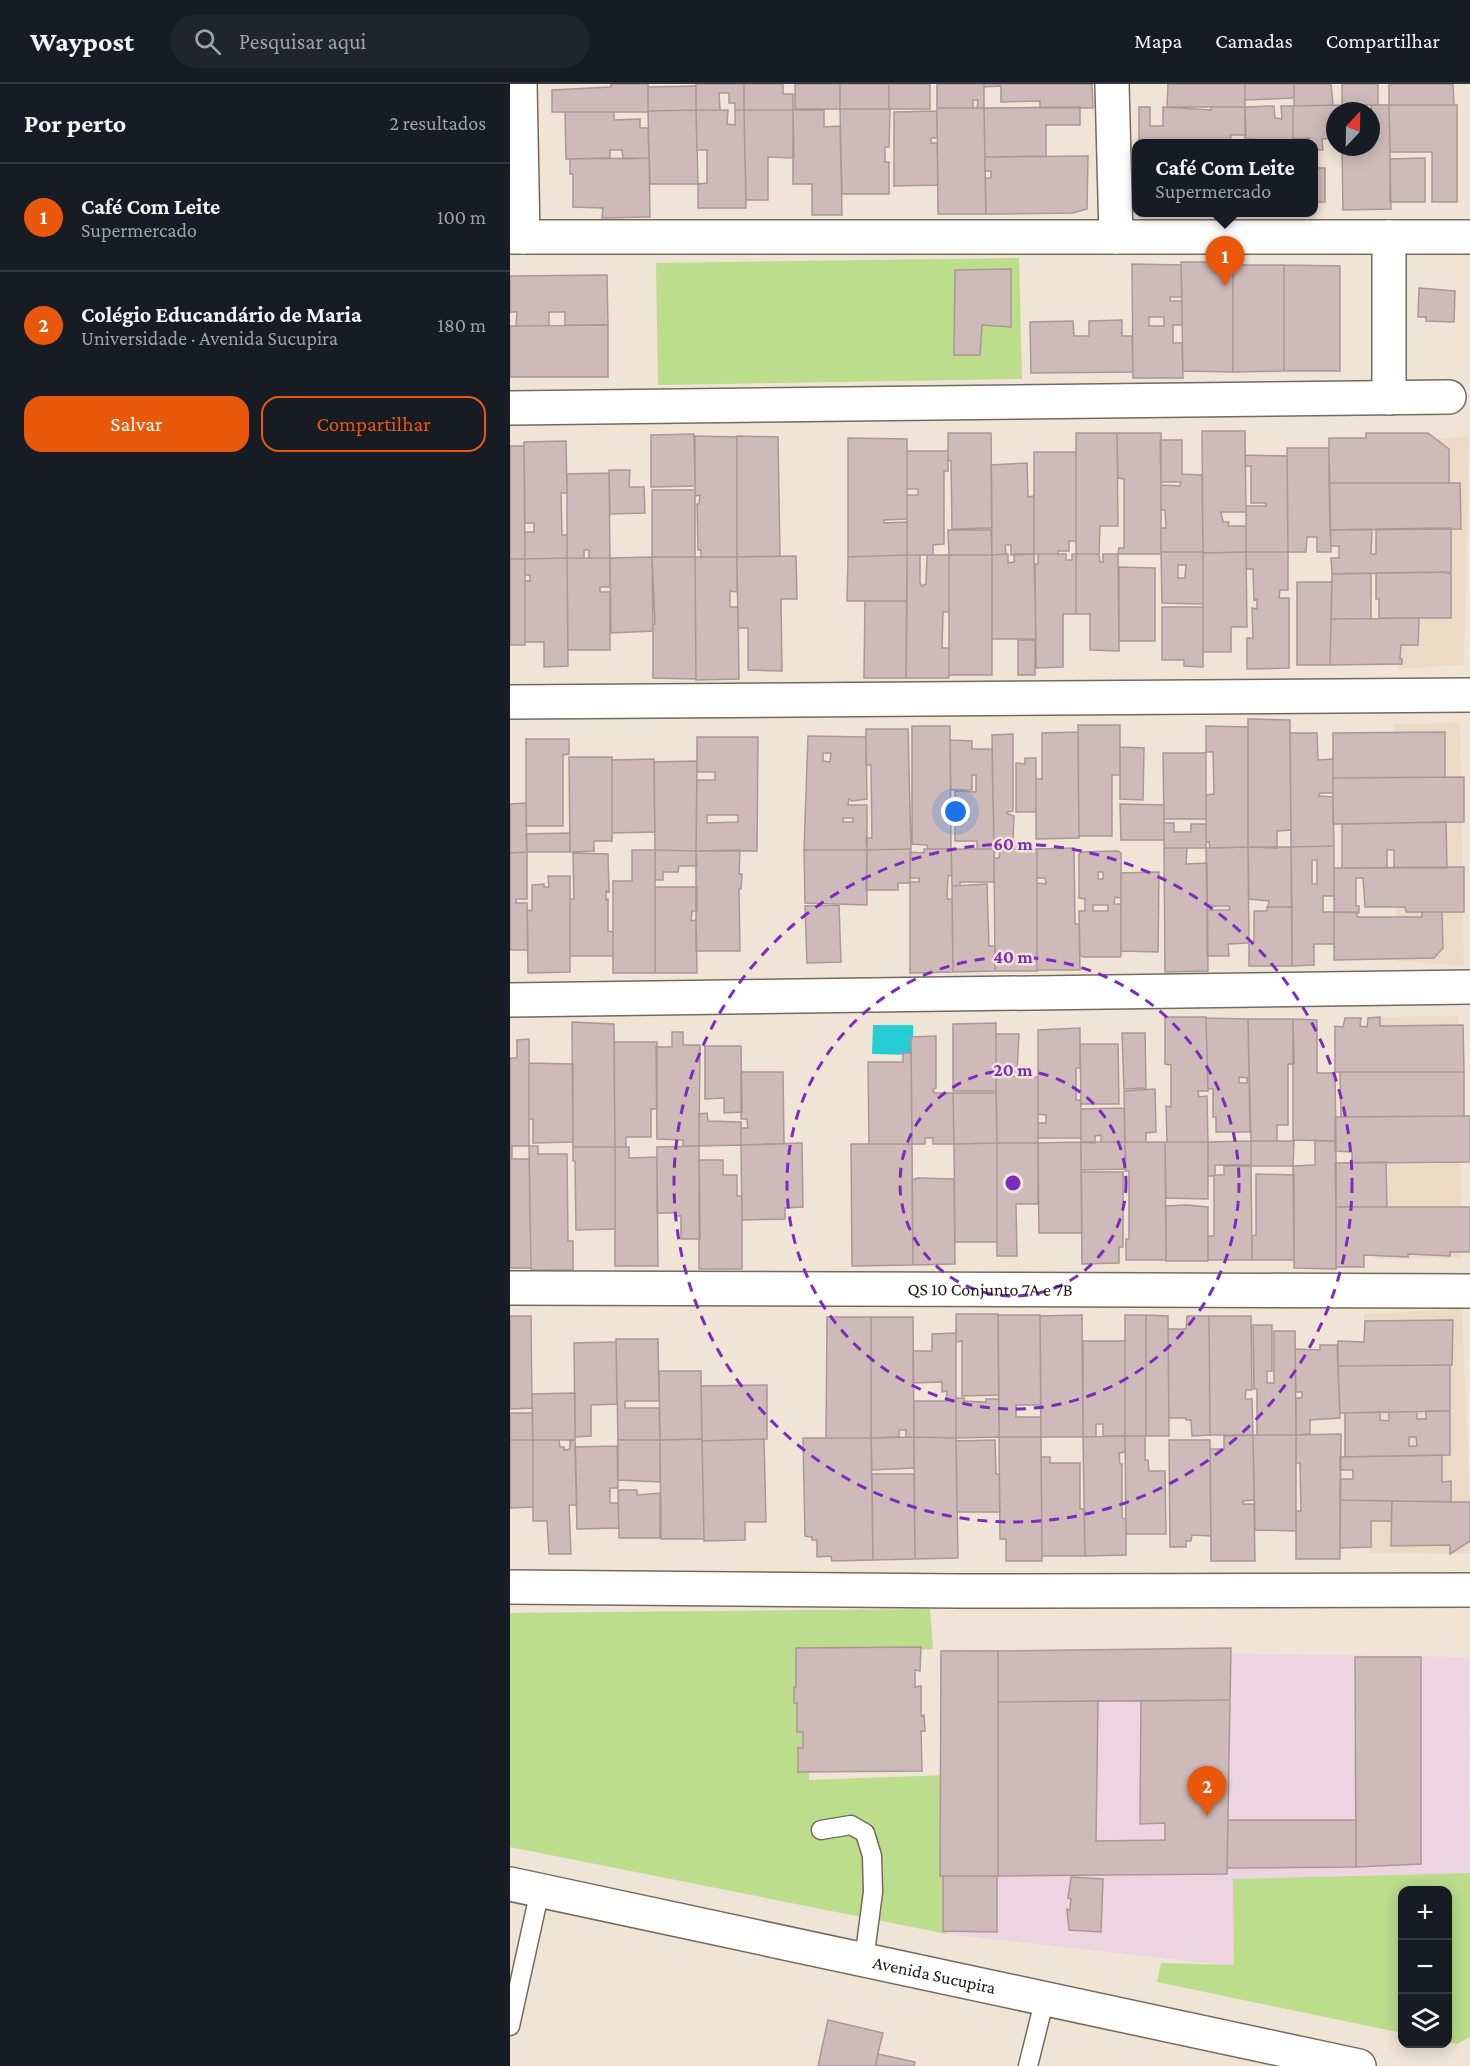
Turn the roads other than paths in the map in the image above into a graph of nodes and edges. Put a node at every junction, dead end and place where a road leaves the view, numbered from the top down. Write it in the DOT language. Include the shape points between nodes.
graph roads {
  1 [pos="520,84"];
  2 [pos="1112,84"];
  3 [pos="517,237"];
  4 [pos="1116,237"];
  5 [pos="1389,237"];
  6 [pos="1470,237"];
  7 [pos="1449,397"];
  8 [pos="1389,398"];
  9 [pos="510,408"];
  10 [pos="1470,695"];
  11 [pos="510,702"];
  12 [pos="1470,987"];
  13 [pos="510,1000"];
  14 [pos="510,1287"];
  15 [pos="1470,1291"];
  16 [pos="510,1587"];
  17 [pos="1470,1590"];
  18 [pos="821,1830"];
  19 [pos="525,1887"];
  20 [pos="864,1960"];
  21 [pos="1045,1998"];
  22 [pos="510,2026"];
  23 [pos="1028,2066"];
  24 [pos="1359,2066"];
  1 -- 3 [label="street"];
  2 -- 4 [label="street"];
  3 -- 4 [label="street"];
  4 -- 5 [label="street"];
  5 -- 6 [label="street"];
  5 -- 8 [label="street"];
  7 -- 8 [label="street"];
  8 -- 9 [label="street"];
  10 -- 11 [label="street"];
  12 -- 13 [label="street"];
  14 -- 15 [label="street, QS 10 Conjunto 7A e 7B"];
  16 -- 17 [label="street" via="958,1592"];
  18 -- 20 [label="lane" via="851,1825 865,1833 872,1856 873,1892"];
  19 -- 20 [label="street, Avenida Sucupira"];
  19 -- 22 [label="lane"];
  20 -- 21 [label="street, Avenida Sucupira"];
  21 -- 23 [label="lane"];
  21 -- 24 [label="street, Avenida Sucupira"];
}
